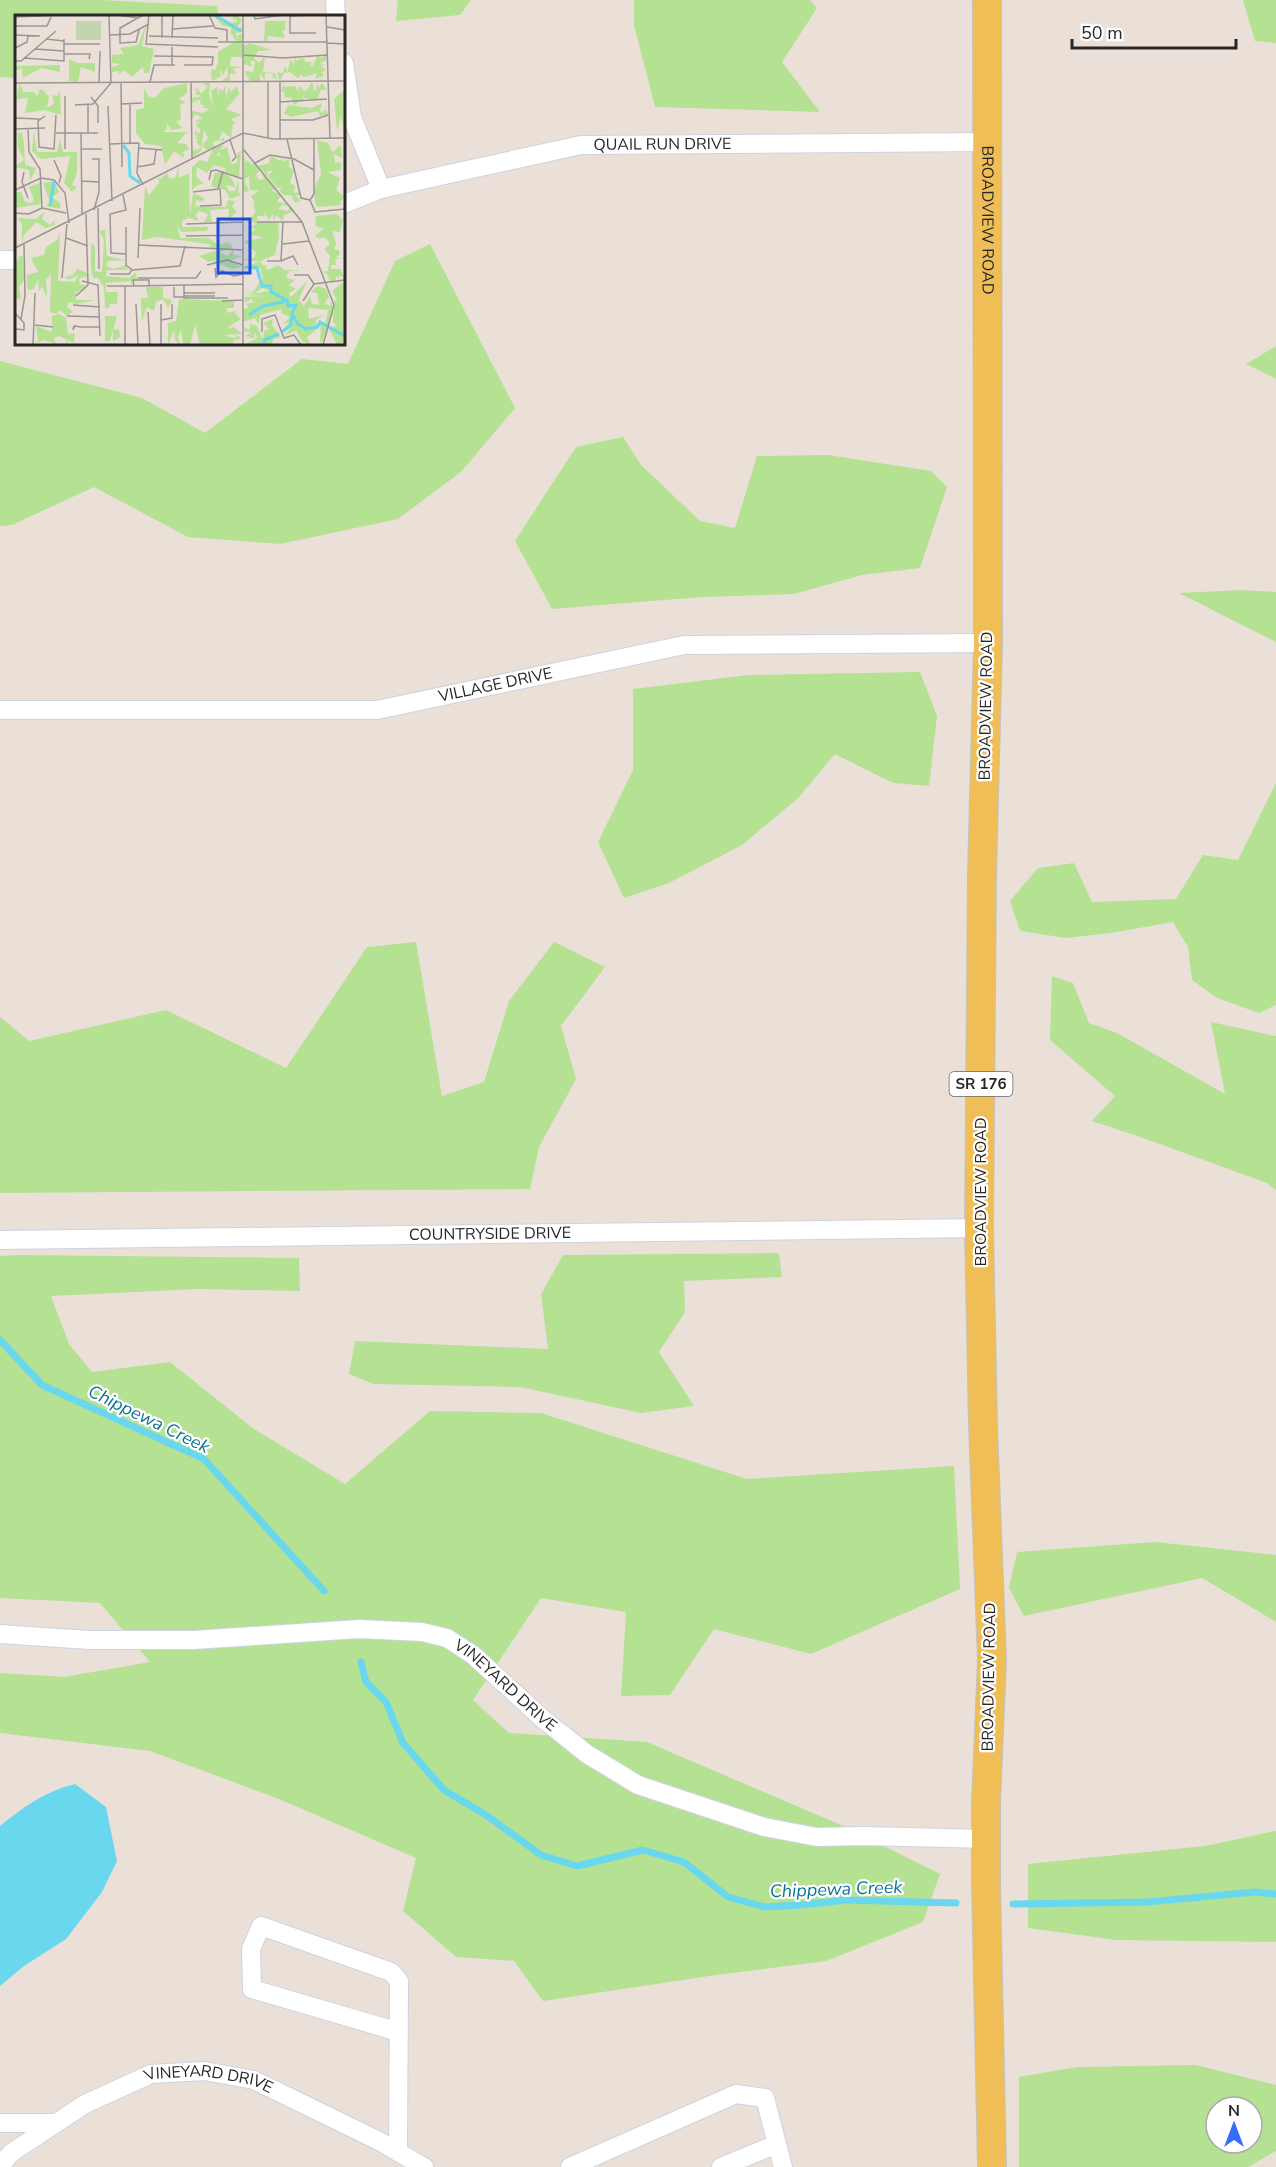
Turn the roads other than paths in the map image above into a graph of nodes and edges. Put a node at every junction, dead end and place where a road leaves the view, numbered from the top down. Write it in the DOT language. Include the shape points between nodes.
graph roads {
  1 [pos="335,0"];
  2 [pos="987,0"];
  3 [pos="336,15"];
  4 [pos="345,70"];
  5 [pos="987,142"];
  6 [pos="381,189"];
  7 [pos="345,204"];
  8 [pos="988,643"];
  9 [pos="0,710"];
  10 [pos="980,1228"];
  11 [pos="0,1240"];
  12 [pos="0,1634"];
  13 [pos="987,1839"];
  14 [pos="399,2032"];
  15 [pos="0,2122"];
  16 [pos="56,2123"];
  17 [pos="777,2144"];
  18 [pos="398,2152"];
  19 [pos="0,2166"];
  20 [pos="424,2167"];
  21 [pos="570,2167"];
  22 [pos="721,2167"];
  23 [pos="783,2167"];
  24 [pos="992,2167"];
  1 -- 3 [label="street"];
  2 -- 5 [label="main road, BROADVIEW ROAD / SR 176"];
  4 -- 6 [label="street" via="352,117"];
  5 -- 6 [label="street, QUAIL RUN DRIVE" via="581,145"];
  5 -- 8 [label="main road, BROADVIEW ROAD / SR 176"];
  6 -- 7 [label="street, QUAIL RUN DRIVE"];
  8 -- 9 [label="street, VILLAGE DRIVE" via="684,645 377,710"];
  8 -- 10 [label="main road, BROADVIEW ROAD / SR 176"];
  10 -- 11 [label="street, COUNTRYSIDE DRIVE"];
  10 -- 13 [label="main road, BROADVIEW ROAD / SR 176" via="992,1660"];
  12 -- 13 [label="street, VINEYARD DRIVE" via="89,1640 194,1640 359,1629 422,1632 447,1638 473,1655 578,1747 638,1785 764,1827 818,1838"];
  13 -- 24 [label="main road, BROADVIEW ROAD / SR 176"];
  14 -- 14 [label="street" via="252,1989 250,1949 261,1926 391,1971 399,1981"];
  14 -- 18 [label="street"];
  15 -- 16 [label="street"];
  16 -- 18 [label="street, VINEYARD DRIVE" via="85,2104 151,2073 204,2071 254,2080"];
  16 -- 19 [label="street, VINEYARD DRIVE" via="11,2152"];
  17 -- 21 [label="street" via="765,2098 736,2094"];
  17 -- 22 [label="street"];
  17 -- 23 [label="street"];
  18 -- 20 [label="street, VINEYARD DRIVE"];
}
